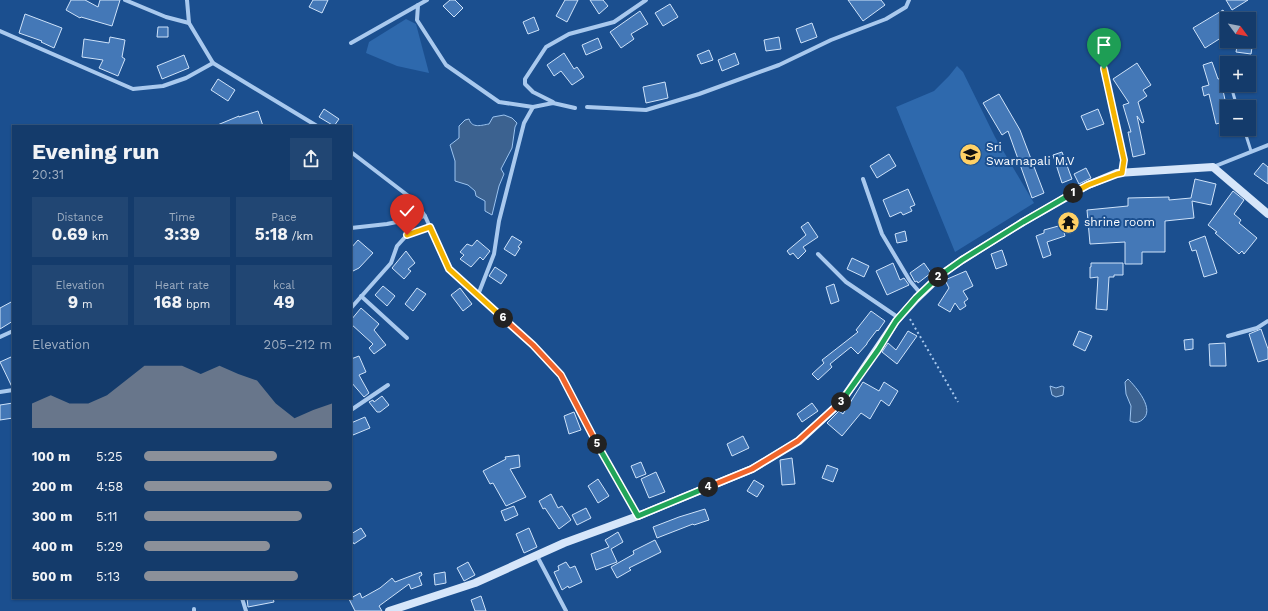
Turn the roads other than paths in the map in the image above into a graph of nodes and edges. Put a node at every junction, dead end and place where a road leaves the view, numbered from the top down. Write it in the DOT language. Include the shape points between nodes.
graph roads {
  1 [pos="125,0"];
  2 [pos="187,0"];
  3 [pos="427,0"];
  4 [pos="646,0"];
  5 [pos="909,0"];
  6 [pos="418,5"];
  7 [pos="189,23"];
  8 [pos="0,31"];
  9 [pos="351,43"];
  10 [pos="1108,50"];
  11 [pos="213,63"];
  12 [pos="1233,92"];
  13 [pos="1235,100"];
  14 [pos="553,103"];
  15 [pos="532,107"];
  16 [pos="587,107"];
  17 [pos="575,108"];
  18 [pos="315,125"];
  19 [pos="1247,136"];
  20 [pos="1268,145"];
  21 [pos="1252,151"];
  22 [pos="352,153"];
  23 [pos="1213,168"];
  24 [pos="1122,173"];
  25 [pos="863,179"];
  26 [pos="1268,214"];
  27 [pos="425,216"];
  28 [pos="430,227"];
  29 [pos="352,228"];
  30 [pos="818,254"];
  31 [pos="921,294"];
  32 [pos="478,295"];
  33 [pos="361,296"];
  34 [pos="352,307"];
  35 [pos="899,318"];
  36 [pos="1268,321"];
  37 [pos="12,331"];
  38 [pos="1228,336"];
  39 [pos="0,337"];
  40 [pos="407,338"];
  41 [pos="388,385"];
  42 [pos="12,390"];
  43 [pos="0,392"];
  44 [pos="352,409"];
  45 [pos="638,516"];
  46 [pos="536,556"];
  47 [pos="242,599"];
  48 [pos="246,611"];
  49 [pos="391,611"];
  50 [pos="566,611"];
  1 -- 7 [label="street" via="166,17"];
  2 -- 7 [label="street"];
  3 -- 6 [label="street"];
  4 -- 14 [label="street" via="614,22 569,34 546,47 526,79 526,84 533,92"];
  5 -- 16 [label="street" via="906,7 886,19 831,40 779,65 699,94 646,110"];
  6 -- 9 [label="street"];
  6 -- 15 [label="street" via="418,20 446,65 499,102"];
  7 -- 11 [label="street"];
  8 -- 11 [label="street" via="132,89 163,86 186,78"];
  10 -- 24 [label="street" via="1104,69 1124,160"];
  11 -- 18 [label="street"];
  12 -- 13 [label="lane"];
  14 -- 15 [label="street"];
  14 -- 17 [label="street"];
  15 -- 32 [label="street" via="524,122 499,221 494,254"];
  19 -- 21 [label="lane"];
  20 -- 21 [label="street"];
  21 -- 23 [label="street"];
  22 -- 27 [label="street" via="415,201"];
  23 -- 24 [label="street"];
  23 -- 26 [label="street"];
  24 -- 31 [label="street" via="1088,185 1023,222 942,274"];
  25 -- 31 [label="street" via="882,234 910,281"];
  27 -- 28 [label="street"];
  27 -- 29 [label="street"];
  28 -- 32 [label="street" via="449,269"];
  28 -- 33 [label="street" via="407,235 397,246 391,263"];
  30 -- 35 [label="street" via="846,282"];
  31 -- 35 [label="street"];
  32 -- 45 [label="street" via="519,331 561,375 586,426"];
  33 -- 34 [label="street"];
  33 -- 40 [label="street"];
  35 -- 45 [label="street" via="841,402 798,441 752,469"];
  36 -- 38 [label="street" via="1257,328"];
  37 -- 39 [label="street"];
  41 -- 44 [label="street"];
  42 -- 43 [label="street"];
  45 -- 46 [label="street"];
  46 -- 49 [label="street" via="475,583"];
  46 -- 50 [label="street"];
  47 -- 48 [label="street"];
}
